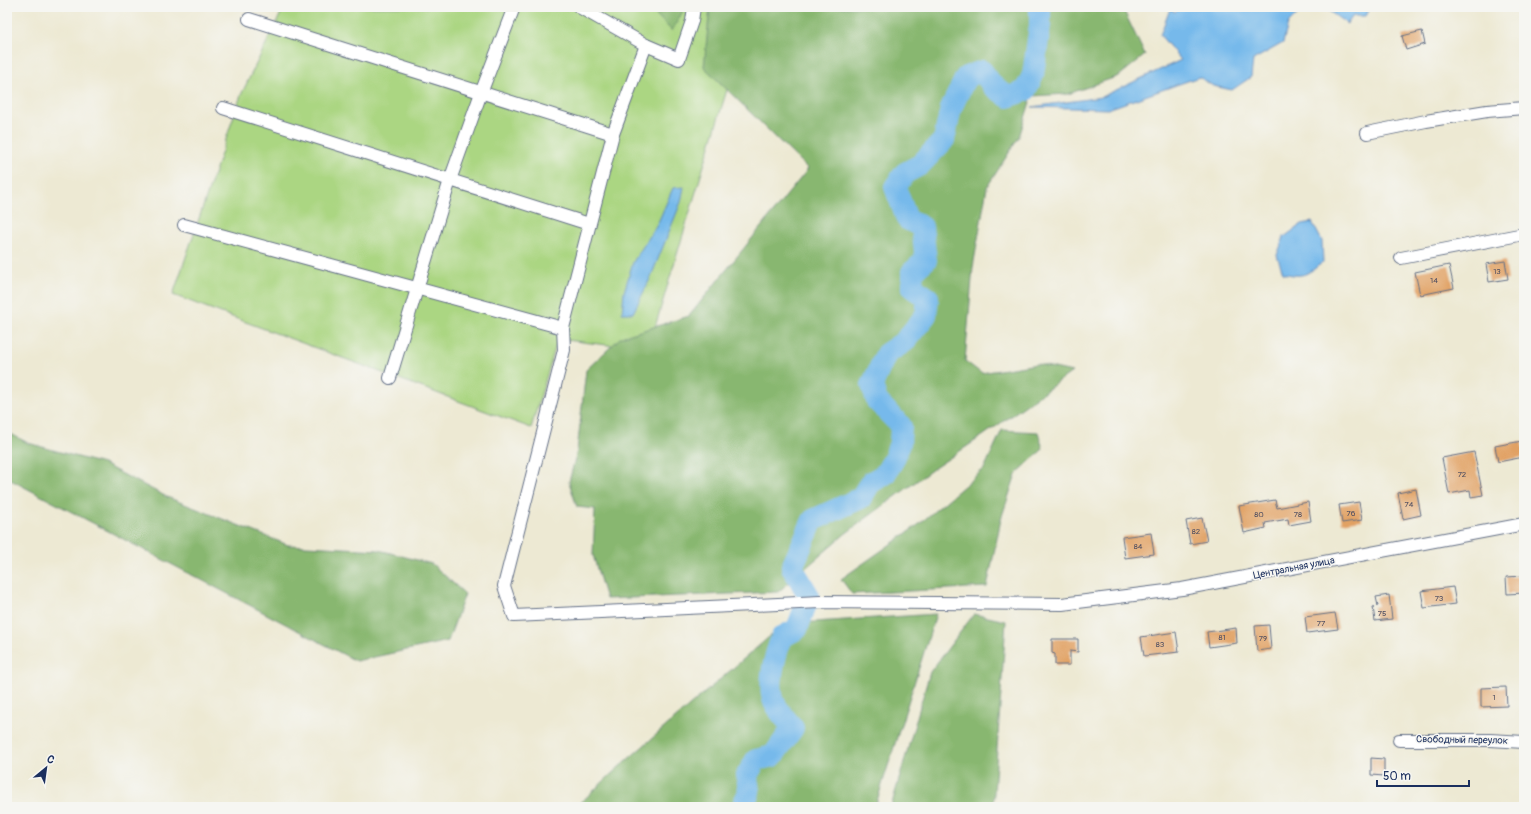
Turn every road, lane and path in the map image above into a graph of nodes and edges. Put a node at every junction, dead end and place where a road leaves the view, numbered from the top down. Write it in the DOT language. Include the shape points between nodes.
graph roads {
  1 [pos="514,7"];
  2 [pos="579,7"];
  3 [pos="694,7"];
  4 [pos="249,19"];
  5 [pos="646,45"];
  6 [pos="481,92"];
  7 [pos="223,108"];
  8 [pos="1524,108"];
  9 [pos="1367,133"];
  10 [pos="613,134"];
  11 [pos="450,180"];
  12 [pos="589,224"];
  13 [pos="184,225"];
  14 [pos="1524,234"];
  15 [pos="1401,258"];
  16 [pos="417,288"];
  17 [pos="563,328"];
  18 [pos="390,378"];
  19 [pos="1524,524"];
  20 [pos="1399,740"];
  21 [pos="1524,742"];
  1 -- 6 [label="street"];
  2 -- 5 [label="street"];
  3 -- 5 [label="street" via="678,59"];
  4 -- 6 [label="street"];
  5 -- 10 [label="street"];
  6 -- 10 [label="street"];
  6 -- 11 [label="street"];
  7 -- 11 [label="street"];
  8 -- 9 [label="street" via="1487,111"];
  10 -- 12 [label="street"];
  11 -- 12 [label="street"];
  11 -- 16 [label="street"];
  12 -- 17 [label="street"];
  13 -- 16 [label="street"];
  14 -- 15 [label="street"];
  16 -- 17 [label="street"];
  16 -- 18 [label="street"];
  17 -- 19 [label="street, Центральная улица" via="564,350 504,586 514,616 820,602 1062,604 1182,589"];
  20 -- 21 [label="street, Свободный переулок"];
}
